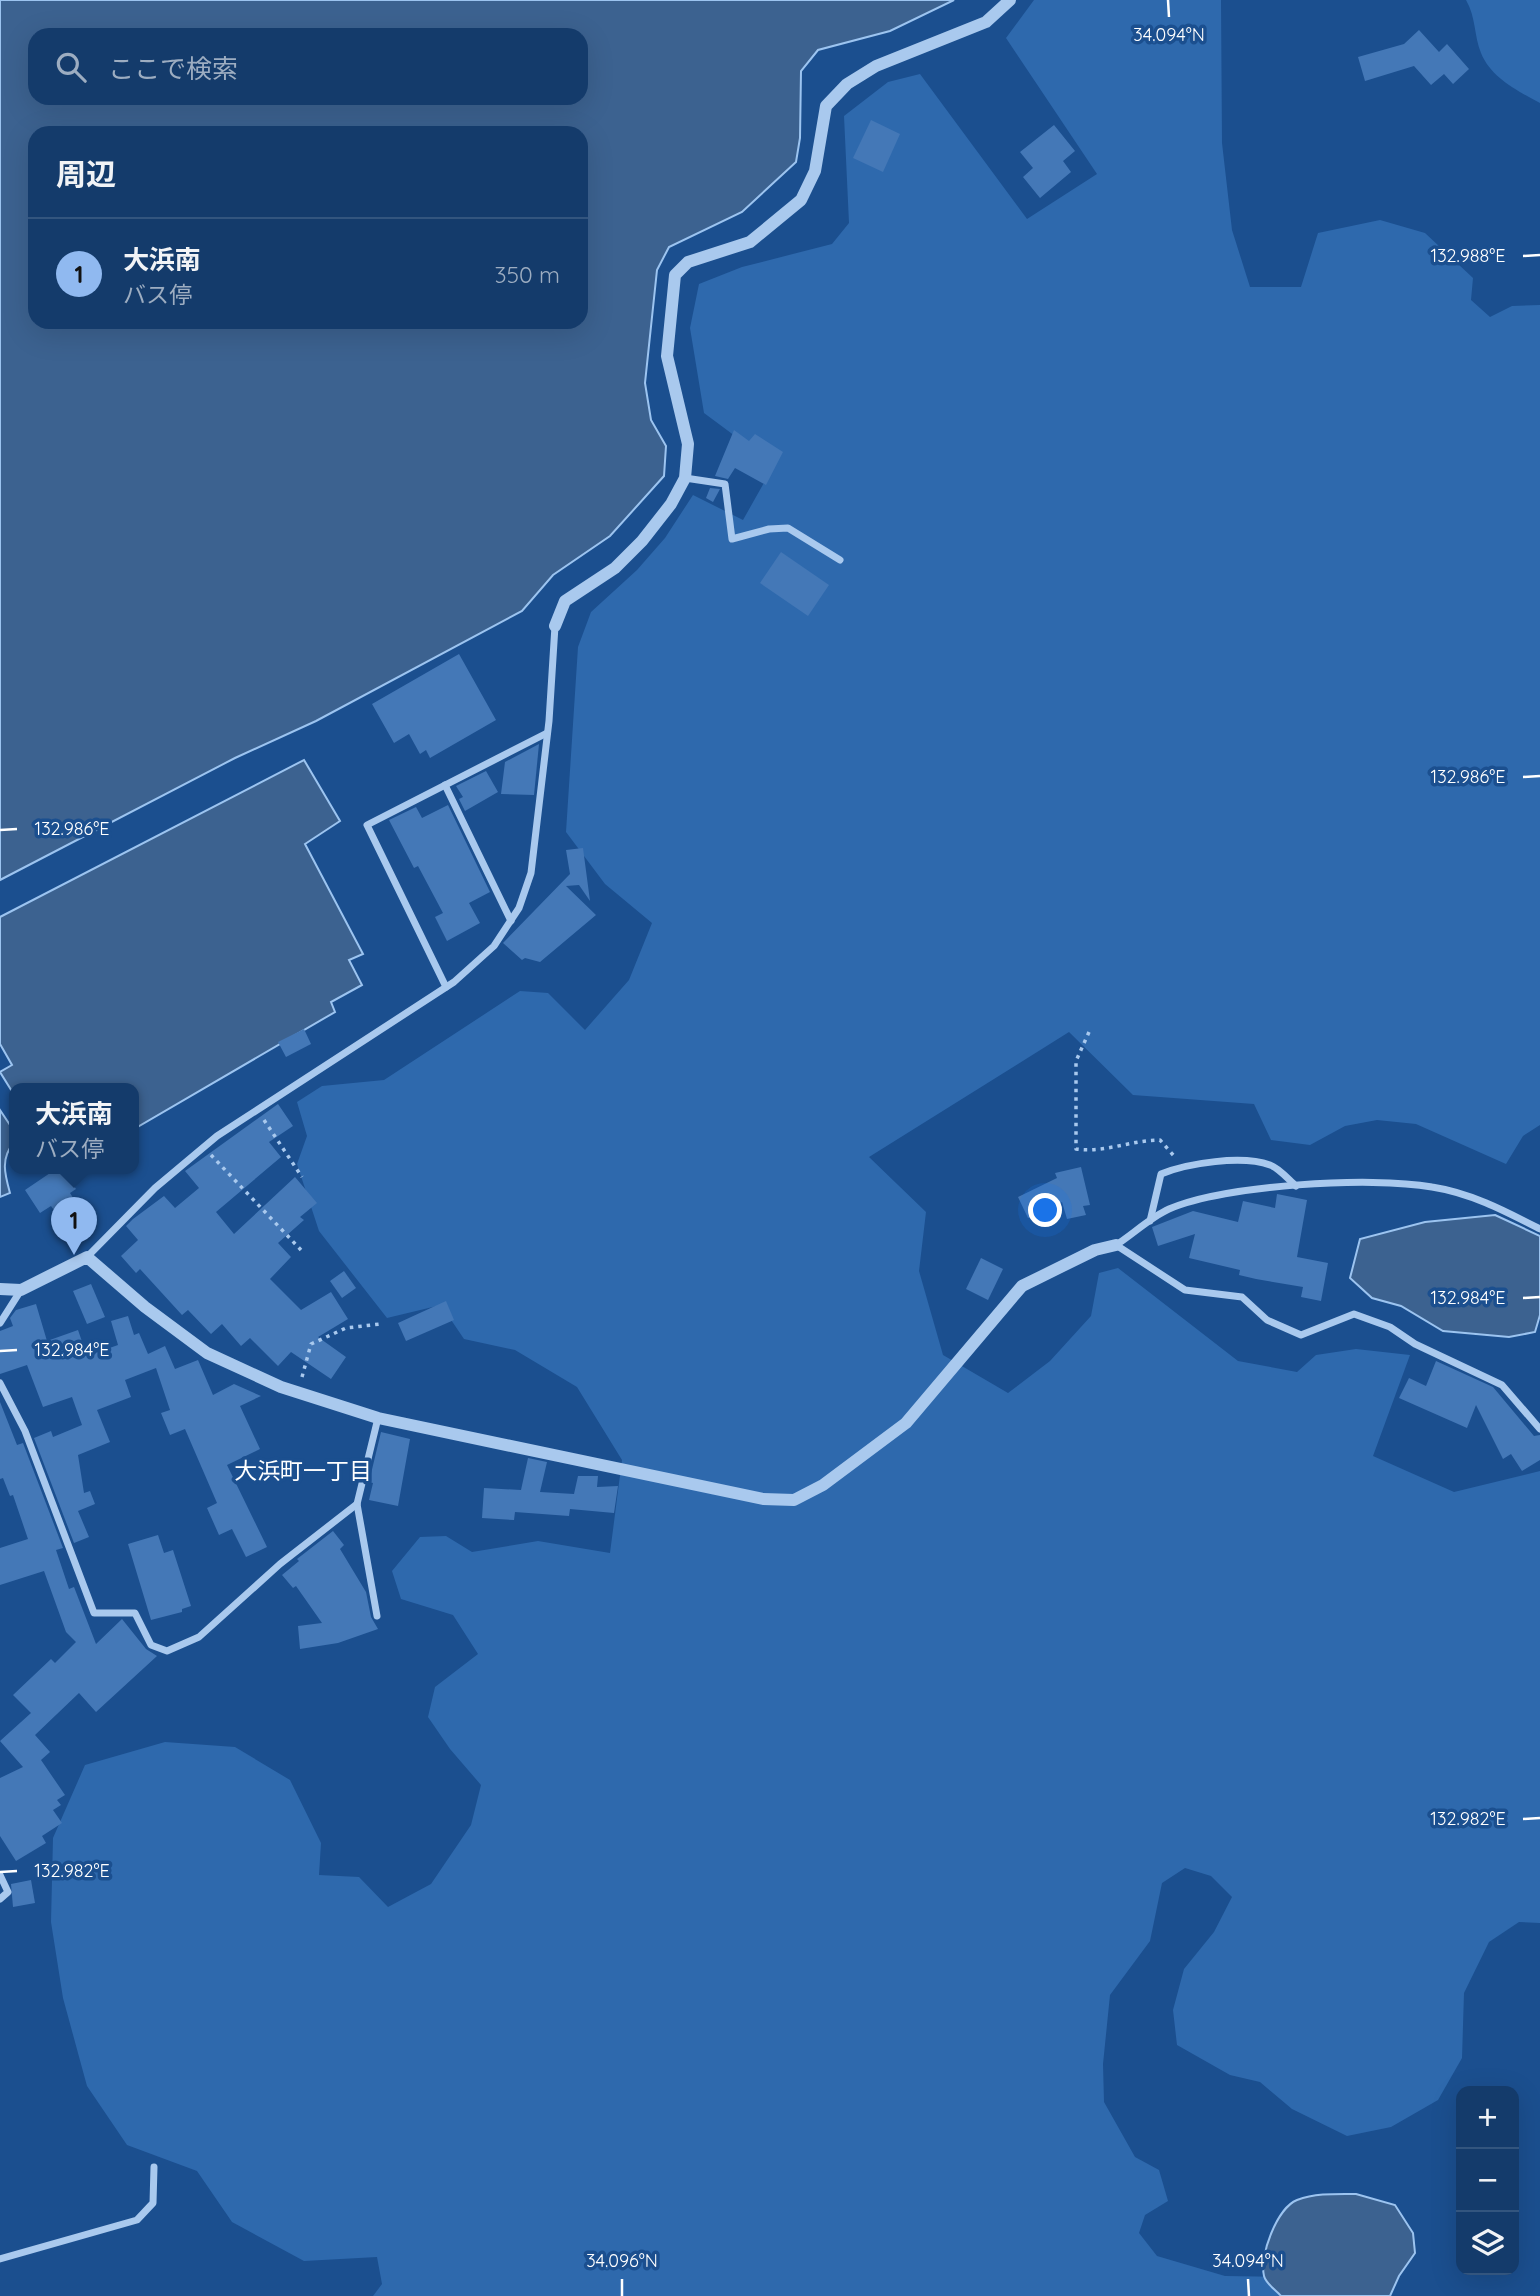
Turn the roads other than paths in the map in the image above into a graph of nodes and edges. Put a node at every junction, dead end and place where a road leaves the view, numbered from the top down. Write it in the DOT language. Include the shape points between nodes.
graph roads {
  1 [pos="1010,0"];
  2 [pos="685,478"];
  3 [pos="841,560"];
  4 [pos="555,626"];
  5 [pos="548,733"];
  6 [pos="445,786"];
  7 [pos="511,921"];
  8 [pos="446,987"];
  9 [pos="1296,1186"];
  10 [pos="1150,1222"];
  11 [pos="1540,1229"];
  12 [pos="1116,1245"];
  13 [pos="87,1257"];
  14 [pos="0,1289"];
  15 [pos="22,1290"];
  16 [pos="0,1323"];
  17 [pos="0,1383"];
  18 [pos="378,1419"];
  19 [pos="1540,1429"];
  20 [pos="357,1504"];
  21 [pos="377,1616"];
  22 [pos="0,1875"];
  23 [pos="0,1899"];
  24 [pos="155,2167"];
  25 [pos="0,2259"];
  1 -- 2 [label="street" via="986,22 876,66 847,84 826,106 815,171 801,200 750,242 688,262 675,275 667,356 688,444"];
  2 -- 3 [label="street" via="725,484 732,539 788,528"];
  2 -- 4 [label="street" via="642,541 615,568 565,601"];
  4 -- 5 [label="street"];
  5 -- 6 [label="street"];
  5 -- 7 [label="street" via="531,873"];
  6 -- 7 [label="street"];
  6 -- 8 [label="street" via="367,825"];
  7 -- 8 [label="street" via="494,946"];
  8 -- 13 [label="street" via="204,1147 155,1188"];
  9 -- 10 [label="street" via="1198,1198 1166,1210"];
  9 -- 10 [label="street" via="1272,1165 1182,1165 1161,1174"];
  9 -- 11 [label="street" via="1432,1186 1489,1202"];
  10 -- 12 [label="street"];
  12 -- 18 [label="street" via="1095,1250 1022,1286 906,1423 823,1485 794,1500 763,1499"];
  12 -- 19 [label="street" via="1185,1290 1242,1297 1267,1320 1301,1335 1354,1314 1390,1327 1415,1344 1502,1385"];
  13 -- 15 [label="street"];
  13 -- 18 [label="street" via="207,1353 297,1392"];
  14 -- 15 [label="street"];
  15 -- 16 [label="street"];
  17 -- 20 [label="street" via="25,1431 94,1613 135,1613 151,1645 167,1651 199,1637 280,1564"];
  18 -- 20 [label="street"];
  20 -- 21 [label="street"];
  22 -- 23 [label="street" via="8,1892"];
  24 -- 25 [label="street" via="153,2203 137,2220"];
}
